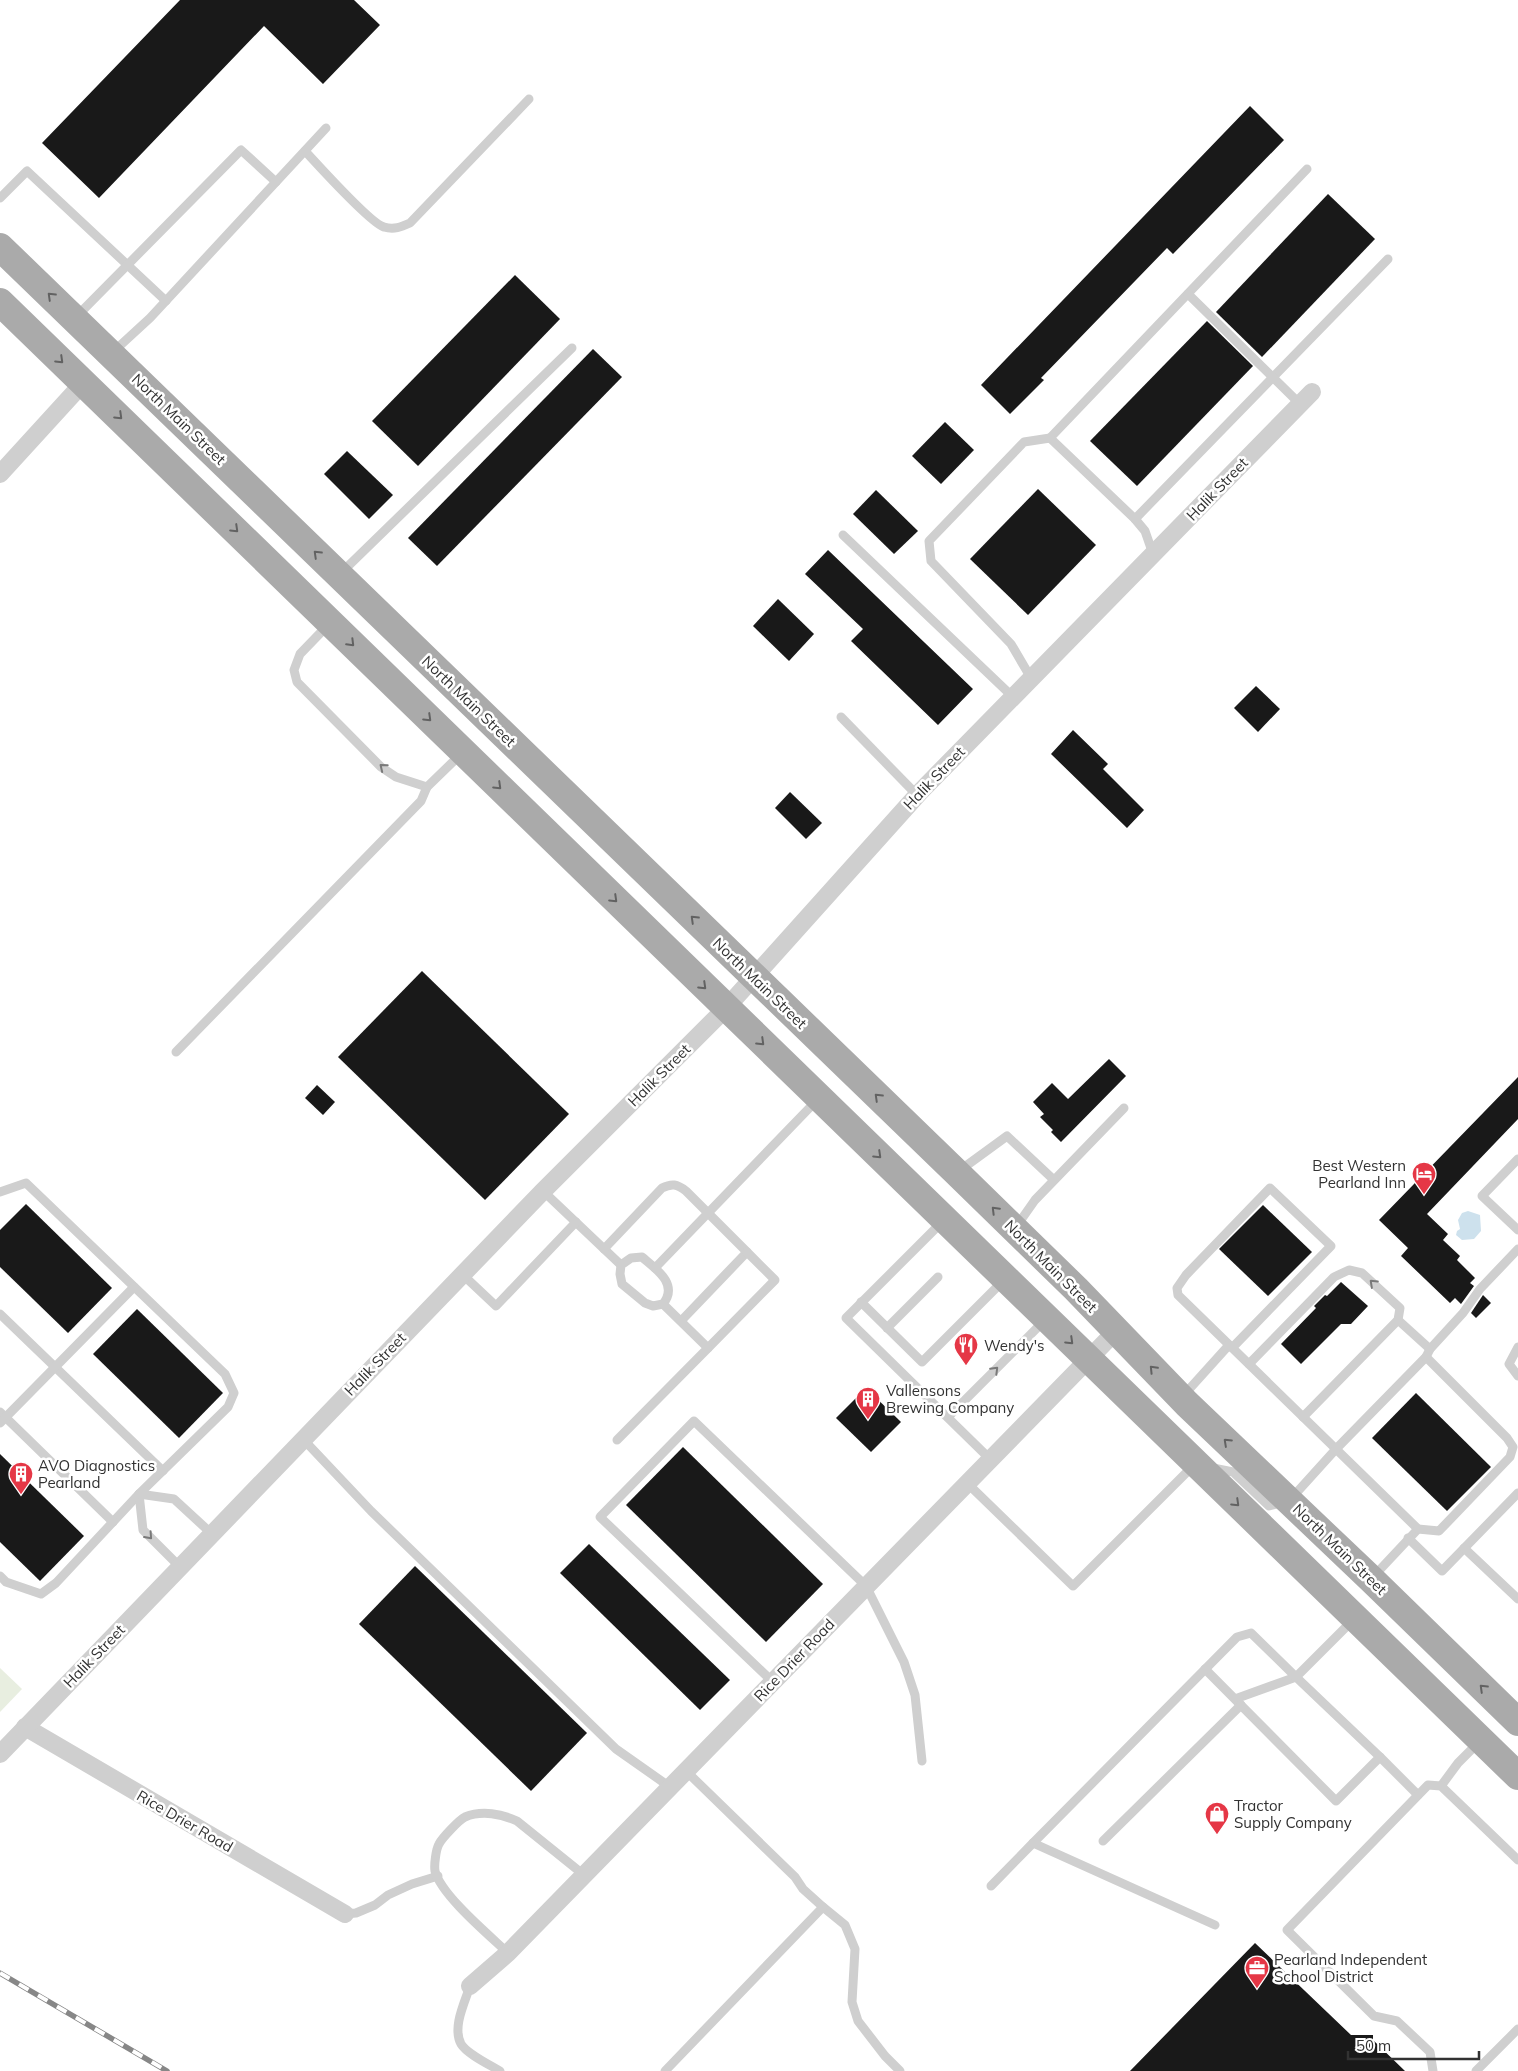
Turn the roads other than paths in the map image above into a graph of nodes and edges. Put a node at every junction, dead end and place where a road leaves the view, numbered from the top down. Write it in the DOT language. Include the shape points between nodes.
graph roads {
  1 [pos="530,99"];
  2 [pos="326,128"];
  3 [pos="305,152"];
  4 [pos="1307,169"];
  5 [pos="276,182"];
  6 [pos="0,198"];
  7 [pos="0,247"];
  8 [pos="1388,258"];
  9 [pos="127,264"];
  10 [pos="1188,294"];
  11 [pos="166,301"];
  12 [pos="0,302"];
  13 [pos="74,319"];
  14 [pos="572,348"];
  15 [pos="111,354"];
  16 [pos="1273,377"];
  17 [pos="84,382"];
  18 [pos="1306,398"];
  19 [pos="1050,438"];
  20 [pos="0,474"];
  21 [pos="1135,520"];
  22 [pos="843,534"];
  23 [pos="1153,554"];
  24 [pos="340,575"];
  25 [pos="330,622"];
  26 [pos="1031,678"];
  27 [pos="1013,697"];
  28 [pos="841,717"];
  29 [pos="491,722"];
  30 [pos="463,752"];
  31 [pos="427,787"];
  32 [pos="917,795"];
  33 [pos="754,977"];
  34 [pos="726,1008"];
  35 [pos="176,1052"];
  36 [pos="819,1098"];
  37 [pos="1124,1108"];
  38 [pos="1518,1159"];
  39 [pos="956,1172"];
  40 [pos="1054,1180"];
  41 [pos="543,1191"];
  42 [pos="0,1192"];
  43 [pos="708,1213"];
  44 [pos="945,1219"];
  45 [pos="576,1222"];
  46 [pos="1014,1229"];
  47 [pos="1518,1230"];
  48 [pos="604,1249"];
  49 [pos="1518,1250"];
  50 [pos="747,1252"];
  51 [pos="621,1265"];
  52 [pos="655,1268"];
  53 [pos="462,1274"];
  54 [pos="938,1277"];
  55 [pos="1005,1279"];
  56 [pos="134,1287"];
  57 [pos="861,1302"];
  58 [pos="663,1304"];
  59 [pos="0,1314"];
  60 [pos="1047,1318"];
  61 [pos="1398,1320"];
  62 [pos="680,1321"];
  63 [pos="887,1328"];
  64 [pos="1116,1331"];
  65 [pos="1231,1346"];
  66 [pos="708,1348"];
  67 [pos="1518,1348"];
  68 [pos="1428,1353"];
  69 [pos="1089,1360"];
  70 [pos="1249,1364"];
  71 [pos="55,1366"];
  72 [pos="1518,1376"];
  73 [pos="1181,1398"];
  74 [pos="2,1417"];
  75 [pos="948,1417"];
  76 [pos="1303,1417"];
  77 [pos="303,1440"];
  78 [pos="617,1440"];
  79 [pos="1336,1449"];
  80 [pos="990,1459"];
  81 [pos="1195,1464"];
  82 [pos="163,1471"];
  83 [pos="967,1483"];
  84 [pos="1518,1493"];
  85 [pos="140,1494"];
  86 [pos="1289,1501"];
  87 [pos="113,1522"];
  88 [pos="1418,1529"];
  89 [pos="212,1534"];
  90 [pos="1408,1538"];
  91 [pos="1464,1548"];
  92 [pos="180,1567"];
  93 [pos="0,1576"];
  94 [pos="1372,1579"];
  95 [pos="866,1586"];
  96 [pos="1518,1599"];
  97 [pos="1355,1618"];
  98 [pos="1205,1669"];
  99 [pos="1296,1678"];
  100 [pos="773,1682"];
  101 [pos="1238,1702"];
  102 [pos="1518,1722"];
  103 [pos="26,1727"];
  104 [pos="1481,1740"];
  105 [pos="0,1754"];
  106 [pos="1380,1757"];
  107 [pos="922,1761"];
  108 [pos="686,1771"];
  109 [pos="1518,1776"];
  110 [pos="1441,1786"];
  111 [pos="670,1787"];
  112 [pos="1418,1795"];
  113 [pos="1103,1841"];
  114 [pos="1033,1842"];
  115 [pos="1518,1860"];
  116 [pos="584,1875"];
  117 [pos="438,1876"];
  118 [pos="990,1886"];
  119 [pos="823,1907"];
  120 [pos="345,1914"];
  121 [pos="1215,1925"];
  122 [pos="508,1953"];
  123 [pos="470,1986"];
  124 [pos="1518,2029"];
  125 [pos="500,2071"];
  126 [pos="665,2071"];
  127 [pos="900,2071"];
  128 [pos="1433,2071"];
  129 [pos="1476,2071"];
  1 -- 3 [label="lane" via="410,223 394,229 382,227 369,217"];
  2 -- 3 [label="lane"];
  3 -- 5 [label="lane"];
  4 -- 10 [label="lane"];
  5 -- 9 [label="lane" via="241,150"];
  5 -- 11 [label="lane"];
  6 -- 9 [label="lane" via="27,171"];
  13 -- 7 [label="main road, North Main Street, one-way"];
  8 -- 16 [label="lane"];
  9 -- 11 [label="lane"];
  9 -- 13 [label="lane"];
  10 -- 16 [label="lane"];
  10 -- 19 [label="lane"];
  11 -- 15 [label="lane"];
  12 -- 17 [label="main road, one-way"];
  13 -- 15 [label="main road, North Main Street"];
  14 -- 24 [label="lane"];
  15 -- 17 [label="main road"];
  24 -- 15 [label="main road, North Main Street, one-way"];
  16 -- 18 [label="lane"];
  16 -- 21 [label="lane"];
  17 -- 20 [label="street"];
  17 -- 25 [label="main road, one-way"];
  18 -- 23 [label="street, Halik Street"];
  19 -- 21 [label="lane"];
  19 -- 26 [label="lane" via="1024,442 930,541 931,561 1011,644"];
  21 -- 23 [label="lane" via="1145,532"];
  22 -- 27 [label="lane"];
  23 -- 26 [label="street, Halik Street"];
  24 -- 29 [label="main road, North Main Street"];
  25 -- 30 [label="main road, one-way"];
  31 -- 25 [label="lane, one-way" via="396,777 381,766 297,682 294,670 300,654"];
  26 -- 27 [label="street, Halik Street"];
  27 -- 32 [label="street, Halik Street"];
  28 -- 32 [label="lane"];
  29 -- 30 [label="main road"];
  33 -- 29 [label="main road, North Main Street, one-way"];
  30 -- 31 [label="lane"];
  30 -- 34 [label="main road, one-way"];
  31 -- 35 [label="lane" via="421,801"];
  32 -- 33 [label="street, Halik Street"];
  33 -- 34 [label="street, Halik Street"];
  39 -- 33 [label="main road, North Main Street, one-way"];
  34 -- 36 [label="main road, one-way"];
  34 -- 41 [label="street, Halik Street"];
  36 -- 43 [label="lane"];
  36 -- 44 [label="main road, one-way"];
  37 -- 40 [label="lane"];
  38 -- 47 [label="lane" via="1482,1196"];
  39 -- 40 [label="lane" via="1007,1136"];
  46 -- 39 [label="main road, North Main Street, one-way"];
  40 -- 46 [label="lane"];
  41 -- 45 [label="lane"];
  41 -- 53 [label="street, Halik Street"];
  42 -- 56 [label="lane" via="26,1182"];
  43 -- 48 [label="lane" via="679,1185 670,1184 662,1188"];
  43 -- 50 [label="lane"];
  43 -- 52 [label="lane"];
  44 -- 55 [label="main road"];
  44 -- 57 [label="lane"];
  45 -- 48 [label="lane"];
  45 -- 53 [label="lane" via="496,1306"];
  46 -- 64 [label="main road, North Main Street"];
  48 -- 51 [label="lane"];
  49 -- 68 [label="lane" via="1480,1289"];
  50 -- 62 [label="lane"];
  50 -- 66 [label="lane" via="775,1280"];
  51 -- 52 [label="lane" via="631,1258 642,1257"];
  51 -- 58 [label="lane" via="622,1284 645,1303 653,1306"];
  52 -- 58 [label="lane" via="667,1280 669,1290"];
  53 -- 77 [label="street, Halik Street"];
  54 -- 63 [label="lane"];
  55 -- 60 [label="main road"];
  55 -- 63 [label="lane" via="922,1362"];
  56 -- 71 [label="lane"];
  56 -- 82 [label="lane" via="226,1374 234,1393 228,1407"];
  57 -- 63 [label="lane"];
  57 -- 75 [label="lane" via="846,1318"];
  58 -- 62 [label="lane"];
  59 -- 71 [label="lane"];
  60 -- 69 [label="main road, one-way"];
  75 -- 60 [label="lane, one-way"];
  61 -- 68 [label="lane"];
  61 -- 70 [label="lane, one-way" via="1400,1308 1362,1273 1349,1270 1334,1277"];
  61 -- 76 [label="lane"];
  62 -- 66 [label="lane"];
  64 -- 69 [label="street, Rice Drier Road"];
  73 -- 64 [label="main road, North Main Street, one-way"];
  65 -- 65 [label="lane" via="1331,1246 1270,1188 1177,1288 1178,1295"];
  65 -- 70 [label="lane"];
  65 -- 73 [label="lane"];
  66 -- 78 [label="lane"];
  67 -- 72 [label="lane" via="1510,1364"];
  68 -- 79 [label="lane"];
  68 -- 88 [label="lane" via="1513,1447 1510,1457 1439,1531"];
  69 -- 80 [label="street, Rice Drier Road"];
  69 -- 81 [label="main road"];
  70 -- 76 [label="lane"];
  71 -- 74 [label="lane"];
  71 -- 82 [label="lane"];
  86 -- 73 [label="main road, North Main Street, one-way"];
  74 -- 87 [label="lane"];
  75 -- 80 [label="lane"];
  76 -- 79 [label="lane"];
  77 -- 89 [label="street, Halik Street"];
  77 -- 111 [label="lane" via="371,1512 616,1749"];
  79 -- 86 [label="lane"];
  79 -- 88 [label="lane"];
  80 -- 83 [label="street, Rice Drier Road"];
  81 -- 83 [label="lane" via="1073,1586"];
  81 -- 86 [label="lane" via="1233,1472 1269,1506"];
  81 -- 97 [label="main road, one-way"];
  82 -- 85 [label="lane"];
  83 -- 95 [label="street, Rice Drier Road"];
  84 -- 91 [label="lane"];
  85 -- 87 [label="lane"];
  85 -- 89 [label="lane" via="174,1499"];
  85 -- 92 [label="lane, one-way" via="144,1530"];
  86 -- 94 [label="main road, North Main Street"];
  87 -- 93 [label="lane" via="56,1583 41,1594 6,1582"];
  88 -- 90 [label="lane"];
  89 -- 92 [label="street, Halik Street"];
  90 -- 91 [label="lane" via="1442,1571"];
  90 -- 94 [label="lane"];
  91 -- 96 [label="lane"];
  92 -- 103 [label="street, Halik Street"];
  102 -- 94 [label="main road, North Main Street, one-way"];
  95 -- 100 [label="street, Rice Drier Road"];
  95 -- 100 [label="lane" via="694,1421 600,1517"];
  95 -- 107 [label="lane" via="904,1662 914,1696"];
  97 -- 99 [label="lane"];
  97 -- 104 [label="main road"];
  98 -- 99 [label="lane" via="1237,1637 1251,1633"];
  98 -- 101 [label="lane"];
  98 -- 114 [label="lane"];
  99 -- 101 [label="lane"];
  99 -- 106 [label="lane"];
  100 -- 108 [label="street, Rice Drier Road"];
  101 -- 106 [label="lane" via="1336,1801"];
  101 -- 113 [label="lane"];
  103 -- 105 [label="street, Halik Street"];
  103 -- 120 [label="street, Rice Drier Road"];
  104 -- 109 [label="main road"];
  104 -- 110 [label="lane"];
  106 -- 112 [label="lane"];
  108 -- 111 [label="street, Rice Drier Road"];
  108 -- 119 [label="lane"];
  110 -- 112 [label="lane" via="1428,1785"];
  110 -- 115 [label="lane"];
  111 -- 116 [label="street, Rice Drier Road"];
  112 -- 128 [label="lane" via="1287,1930 1374,2016 1397,2021 1430,2052"];
  114 -- 118 [label="lane"];
  114 -- 121 [label="lane"];
  116 -- 117 [label="lane" via="517,1821 504,1815 484,1813 464,1817 438,1845 435,1870"];
  116 -- 122 [label="street, Rice Drier Road"];
  117 -- 120 [label="lane" via="412,1884 356,1913"];
  117 -- 122 [label="lane" via="444,1889"];
  119 -- 126 [label="lane"];
  119 -- 127 [label="lane" via="845,1925 854,1949 852,2002 858,2021"];
  122 -- 123 [label="street, Rice Drier Road"];
  123 -- 125 [label="lane" via="458,2029 462,2044"];
  124 -- 129 [label="lane"];
}
